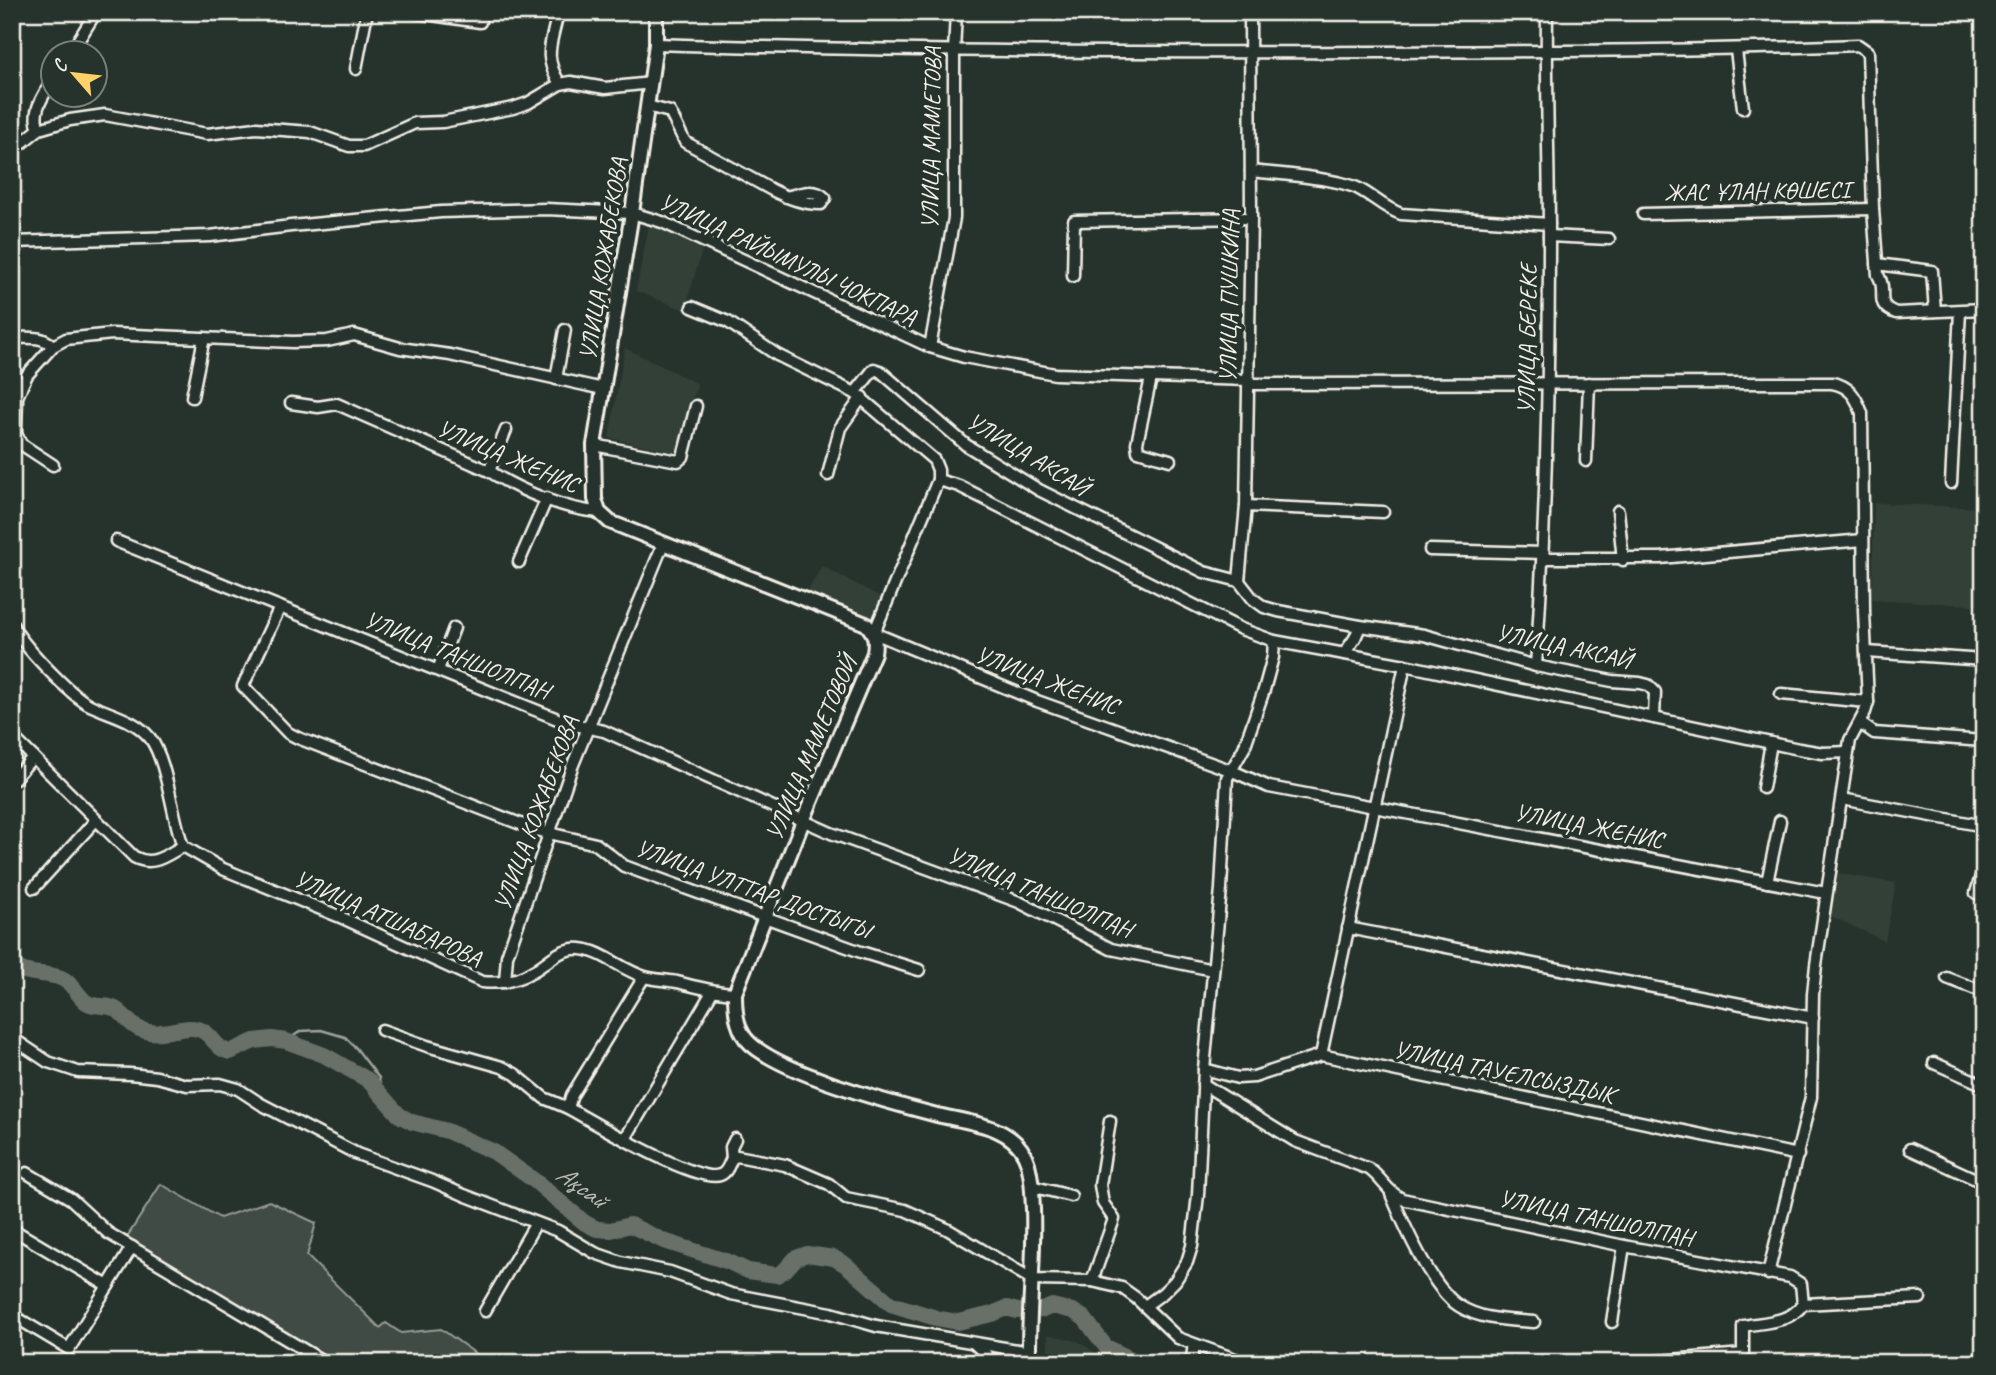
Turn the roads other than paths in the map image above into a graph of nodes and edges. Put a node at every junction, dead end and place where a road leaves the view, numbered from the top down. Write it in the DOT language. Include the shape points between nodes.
graph roads {
  1 [pos="96,12"];
  2 [pos="367,12"];
  3 [pos="411,12"];
  4 [pos="481,12"];
  5 [pos="558,12"];
  6 [pos="656,12"];
  7 [pos="956,12"];
  8 [pos="1250,12"];
  9 [pos="1547,12"];
  10 [pos="80,38"];
  11 [pos="656,44"];
  12 [pos="1736,50"];
  13 [pos="1546,51"];
  14 [pos="954,52"];
  15 [pos="1250,53"];
  16 [pos="356,69"];
  17 [pos="651,83"];
  18 [pos="560,84"];
  19 [pos="38,106"];
  20 [pos="647,106"];
  21 [pos="1743,108"];
  22 [pos="39,130"];
  23 [pos="12,151"];
  24 [pos="1251,171"];
  25 [pos="786,197"];
  26 [pos="1873,209"];
  27 [pos="632,214"];
  28 [pos="1643,214"];
  29 [pos="1251,218"];
  30 [pos="1549,224"];
  31 [pos="1549,236"];
  32 [pos="1609,239"];
  33 [pos="12,242"];
  34 [pos="1877,264"];
  35 [pos="1073,276"];
  36 [pos="692,307"];
  37 [pos="1984,309"];
  38 [pos="1960,311"];
  39 [pos="1935,312"];
  40 [pos="565,330"];
  41 [pos="12,338"];
  42 [pos="204,338"];
  43 [pos="53,346"];
  44 [pos="930,347"];
  45 [pos="1151,377"];
  46 [pos="556,379"];
  47 [pos="1249,382"];
  48 [pos="1547,383"];
  49 [pos="1588,383"];
  50 [pos="603,389"];
  51 [pos="859,395"];
  52 [pos="192,397"];
  53 [pos="291,403"];
  54 [pos="696,406"];
  55 [pos="506,430"];
  56 [pos="594,444"];
  57 [pos="1170,460"];
  58 [pos="1586,461"];
  59 [pos="53,465"];
  60 [pos="489,471"];
  61 [pos="828,475"];
  62 [pos="938,480"];
  63 [pos="1951,483"];
  64 [pos="547,498"];
  65 [pos="1246,506"];
  66 [pos="1618,511"];
  67 [pos="599,512"];
  68 [pos="1382,512"];
  69 [pos="1863,540"];
  70 [pos="116,541"];
  71 [pos="663,544"];
  72 [pos="1430,550"];
  73 [pos="1544,556"];
  74 [pos="1623,560"];
  75 [pos="519,562"];
  76 [pos="1239,580"];
  77 [pos="280,607"];
  78 [pos="12,624"];
  79 [pos="1360,626"];
  80 [pos="454,628"];
  81 [pos="874,633"];
  82 [pos="1274,641"];
  83 [pos="1867,652"];
  84 [pos="1343,654"];
  85 [pos="1984,660"];
  86 [pos="1405,665"];
  87 [pos="1536,666"];
  88 [pos="438,670"];
  89 [pos="1780,694"];
  90 [pos="1868,702"];
  91 [pos="1654,718"];
  92 [pos="1860,723"];
  93 [pos="589,728"];
  94 [pos="12,736"];
  95 [pos="1984,741"];
  96 [pos="1771,743"];
  97 [pos="1848,752"];
  98 [pos="33,757"];
  99 [pos="1230,770"];
  100 [pos="12,781"];
  101 [pos="1763,788"];
  102 [pos="1842,799"];
  103 [pos="1375,806"];
  104 [pos="96,820"];
  105 [pos="803,821"];
  106 [pos="1780,821"];
  107 [pos="1984,825"];
  108 [pos="551,833"];
  109 [pos="183,846"];
  110 [pos="1984,866"];
  111 [pos="1767,882"];
  112 [pos="34,888"];
  113 [pos="1826,893"];
  114 [pos="1984,896"];
  115 [pos="765,917"];
  116 [pos="1348,928"];
  117 [pos="919,970"];
  118 [pos="1213,970"];
  119 [pos="644,977"];
  120 [pos="1947,978"];
  121 [pos="505,982"];
  122 [pos="712,992"];
  123 [pos="1984,992"];
  124 [pos="735,993"];
  125 [pos="1813,1018"];
  126 [pos="382,1030"];
  127 [pos="12,1038"];
  128 [pos="1321,1055"];
  129 [pos="1934,1063"];
  130 [pos="1204,1069"];
  131 [pos="1203,1084"];
  132 [pos="1984,1085"];
  133 [pos="568,1108"];
  134 [pos="1110,1121"];
  135 [pos="625,1139"];
  136 [pos="735,1139"];
  137 [pos="1910,1149"];
  138 [pos="1798,1155"];
  139 [pos="732,1158"];
  140 [pos="27,1174"];
  141 [pos="1984,1183"];
  142 [pos="1031,1186"];
  143 [pos="1390,1194"];
  144 [pos="1071,1196"];
  145 [pos="536,1223"];
  146 [pos="12,1229"];
  147 [pos="132,1247"];
  148 [pos="1623,1247"];
  149 [pos="1768,1274"];
  150 [pos="1033,1280"];
  151 [pos="1092,1281"];
  152 [pos="108,1286"];
  153 [pos="1920,1298"];
  154 [pos="1803,1304"];
  155 [pos="1145,1306"];
  156 [pos="485,1311"];
  157 [pos="12,1315"];
  158 [pos="1534,1322"];
  159 [pos="1612,1322"];
  160 [pos="973,1343"];
  161 [pos="1194,1345"];
  162 [pos="1029,1358"];
  163 [pos="1984,1361"];
  164 [pos="1647,1362"];
  165 [pos="326,1363"];
  166 [pos="996,1363"];
  167 [pos="1191,1363"];
  168 [pos="1246,1363"];
  169 [pos="1958,1363"];
  1 -- 10 [label="street"];
  2 -- 16 [label="street"];
  3 -- 4 [label="street" via="480,22"];
  5 -- 18 [label="street" via="548,57"];
  6 -- 11 [label="main road, УЛИЦА КОЖАБЕКОВА"];
  7 -- 14 [label="street, УЛИЦА МАМЕТОВА"];
  8 -- 15 [label="street, УЛИЦА ПУШКИНА"];
  9 -- 13 [label="street, УЛИЦА БЕРЕКЕ"];
  11 -- 14 [label="street"];
  11 -- 17 [label="main road, УЛИЦА КОЖАБЕКОВА"];
  12 -- 13 [label="street"];
  12 -- 21 [label="street"];
  12 -- 26 [label="street" via="1858,45 1868,52"];
  13 -- 15 [label="street"];
  13 -- 30 [label="street, УЛИЦА БЕРЕКЕ"];
  14 -- 15 [label="street"];
  14 -- 44 [label="street, УЛИЦА МАМЕТОВА" via="954,218"];
  15 -- 24 [label="street, УЛИЦА ПУШКИНА"];
  17 -- 18 [label="street" via="605,88"];
  17 -- 20 [label="main road, УЛИЦА КОЖАБЕКОВА"];
  18 -- 22 [label="street" via="513,108 415,123 364,146 349,146 310,132 257,128 207,134 105,115"];
  19 -- 22 [label="street"];
  20 -- 25 [label="street" via="670,112 685,142"];
  20 -- 27 [label="main road, УЛИЦА КОЖАБЕКОВА"];
  22 -- 23 [label="street"];
  24 -- 29 [label="street, УЛИЦА ПУШКИНА"];
  24 -- 30 [label="street" via="1343,183 1401,214"];
  26 -- 28 [label="street, ЖАС ҰЛАН КӨШЕСІ"];
  26 -- 34 [label="street"];
  27 -- 33 [label="street, УЛИЦА РАЙЫМУЛЫ ЧОКПАРА" via="546,209 441,212 210,236"];
  27 -- 44 [label="street, УЛИЦА РАЙЫМУЛЫ ЧОКПАРА" via="662,222"];
  27 -- 50 [label="main road, УЛИЦА КОЖАБЕКОВА"];
  29 -- 35 [label="street" via="1074,221"];
  29 -- 47 [label="street, УЛИЦА ПУШКИНА"];
  30 -- 31 [label="street, УЛИЦА БЕРЕКЕ"];
  31 -- 32 [label="street"];
  31 -- 48 [label="street, УЛИЦА БЕРЕКЕ"];
  34 -- 39 [label="street" via="1932,271"];
  34 -- 39 [label="street" via="1885,309"];
  36 -- 51 [label="street" via="728,322 777,355"];
  37 -- 38 [label="street"];
  38 -- 39 [label="street"];
  38 -- 63 [label="street"];
  40 -- 46 [label="street"];
  41 -- 43 [label="street" via="38,337"];
  42 -- 43 [label="street" via="112,334 66,339"];
  42 -- 46 [label="street" via="293,342 354,335"];
  42 -- 52 [label="street"];
  43 -- 59 [label="street" via="27,376 15,420 21,444"];
  44 -- 45 [label="street, УЛИЦА РАЙЫМУЛЫ ЧОКПАРА" via="1043,372"];
  45 -- 47 [label="street, УЛИЦА РАЙЫМУЛЫ ЧОКПАРА"];
  45 -- 57 [label="street" via="1138,451"];
  46 -- 50 [label="street"];
  47 -- 48 [label="street, УЛИЦА РАЙЫМУЛЫ ЧОКПАРА"];
  47 -- 65 [label="street, УЛИЦА ПУШКИНА"];
  48 -- 49 [label="street, УЛИЦА РАЙЫМУЛЫ ЧОКПАРА"];
  48 -- 73 [label="street, УЛИЦА БЕРЕКЕ"];
  49 -- 58 [label="street"];
  49 -- 69 [label="street, УЛИЦА РАЙЫМУЛЫ ЧОКПАРА" via="1841,385 1857,399 1862,413"];
  50 -- 56 [label="main road, УЛИЦА КОЖАБЕКОВА"];
  51 -- 61 [label="street" via="840,428"];
  51 -- 62 [label="street" via="934,460"];
  51 -- 76 [label="street, УЛИЦА АКСАЙ" via="874,369 880,371 966,445 1040,490 1204,572"];
  53 -- 60 [label="street, УЛИЦА ЖЕНИС" via="337,404"];
  54 -- 56 [label="street" via="683,457 678,461"];
  55 -- 60 [label="street"];
  56 -- 67 [label="main road, УЛИЦА КОЖАБЕКОВА"];
  60 -- 64 [label="street, УЛИЦА ЖЕНИС"];
  62 -- 81 [label="street, УЛИЦА МАМЕТОВОЙ"];
  62 -- 82 [label="street" via="959,486 1241,629"];
  64 -- 67 [label="street, УЛИЦА ЖЕНИС"];
  64 -- 75 [label="street"];
  65 -- 68 [label="street"];
  65 -- 76 [label="street, УЛИЦА ПУШКИНА"];
  66 -- 74 [label="street"];
  67 -- 71 [label="main road, УЛИЦА ЖЕНИС" via="610,522"];
  69 -- 74 [label="street"];
  69 -- 83 [label="street"];
  70 -- 77 [label="street, УЛИЦА ТАНШОЛПАН"];
  71 -- 81 [label="main road, УЛИЦА ЖЕНИС" via="845,615"];
  71 -- 93 [label="street, УЛИЦА КОЖАБЕКОВА"];
  72 -- 73 [label="street"];
  73 -- 74 [label="street"];
  73 -- 87 [label="street, УЛИЦА БЕРЕКЕ"];
  76 -- 79 [label="street, УЛИЦА АКСАЙ" via="1264,607"];
  77 -- 88 [label="street, УЛИЦА ТАНШОЛПАН"];
  77 -- 108 [label="street, УЛИЦА УЛТТАР ДОСТЫГЫ" via="243,686 288,733"];
  78 -- 109 [label="street" via="75,696 130,722 151,739 159,753"];
  79 -- 84 [label="street"];
  79 -- 87 [label="street, УЛИЦА АКСАЙ" via="1450,640"];
  80 -- 88 [label="street"];
  81 -- 99 [label="street, УЛИЦА ЖЕНИС" via="1037,701"];
  81 -- 105 [label="main road, УЛИЦА МАМЕТОВОЙ" via="874,653"];
  82 -- 84 [label="street"];
  82 -- 99 [label="street" via="1264,690 1244,748"];
  83 -- 85 [label="street"];
  83 -- 90 [label="street"];
  84 -- 86 [label="street"];
  86 -- 91 [label="street"];
  86 -- 103 [label="street"];
  87 -- 91 [label="street, УЛИЦА АКСАЙ" via="1648,685 1655,692"];
  88 -- 93 [label="street, УЛИЦА ТАНШОЛПАН"];
  89 -- 90 [label="street"];
  90 -- 92 [label="street"];
  91 -- 96 [label="street"];
  92 -- 95 [label="street" via="1874,733"];
  92 -- 97 [label="street"];
  93 -- 105 [label="street, УЛИЦА ТАНШОЛПАН"];
  93 -- 108 [label="street, УЛИЦА КОЖАБЕКОВА"];
  94 -- 98 [label="street"];
  96 -- 97 [label="street" via="1823,753"];
  96 -- 101 [label="street"];
  97 -- 102 [label="street"];
  98 -- 100 [label="street"];
  98 -- 104 [label="street"];
  99 -- 103 [label="street, УЛИЦА ЖЕНИС" via="1269,787"];
  99 -- 118 [label="street"];
  102 -- 107 [label="street"];
  102 -- 113 [label="street"];
  103 -- 111 [label="street, УЛИЦА ЖЕНИС"];
  103 -- 116 [label="street"];
  104 -- 109 [label="street" via="144,862"];
  104 -- 112 [label="street"];
  105 -- 115 [label="main road, УЛИЦА МАМЕТОВОЙ"];
  105 -- 118 [label="street, УЛИЦА ТАНШОЛПАН" via="1018,902 1111,949"];
  106 -- 111 [label="street"];
  108 -- 115 [label="street, УЛИЦА УЛТТАР ДОСТЫГЫ" via="596,844 624,866"];
  108 -- 121 [label="street, УЛИЦА КОЖАБЕКОВА" via="507,956"];
  109 -- 121 [label="street, УЛИЦА АТШАБАРОВА" via="223,869 481,982"];
  110 -- 114 [label="street" via="1976,893"];
  111 -- 113 [label="street, УЛИЦА ЖЕНИС"];
  113 -- 125 [label="street"];
  115 -- 117 [label="street, УЛИЦА УЛТТАР ДОСТЫГЫ"];
  115 -- 124 [label="main road, УЛИЦА МАМЕТОВОЙ"];
  116 -- 125 [label="street"];
  116 -- 128 [label="street"];
  118 -- 130 [label="street"];
  119 -- 121 [label="street, УЛИЦА АТШАБАРОВА" via="583,948 571,948"];
  119 -- 122 [label="street, УЛИЦА АТШАБАРОВА"];
  119 -- 133 [label="street"];
  120 -- 123 [label="street"];
  122 -- 124 [label="street, УЛИЦА АТШАБАРОВА"];
  122 -- 135 [label="street"];
  124 -- 142 [label="main road" via="737,1022 757,1049 873,1096 993,1129 1018,1145"];
  125 -- 138 [label="street" via="1811,1097"];
  126 -- 133 [label="street" via="502,1067 544,1098"];
  127 -- 145 [label="street" via="48,1062 78,1072 130,1073 187,1085 220,1084 238,1089 358,1154"];
  128 -- 130 [label="street" via="1254,1077 1238,1078"];
  128 -- 138 [label="street, УЛИЦА ТАУЕЛСЫЗДЫК"];
  129 -- 132 [label="street"];
  130 -- 131 [label="street"];
  131 -- 143 [label="street" via="1295,1141 1370,1169"];
  131 -- 155 [label="street" via="1192,1246 1175,1281"];
  133 -- 135 [label="street"];
  134 -- 151 [label="street" via="1100,1185 1103,1203 1114,1219"];
  135 -- 139 [label="street" via="681,1167 717,1177"];
  136 -- 139 [label="street"];
  137 -- 141 [label="street"];
  138 -- 149 [label="street"];
  139 -- 150 [label="street" via="785,1165 829,1184 846,1198 905,1210"];
  140 -- 147 [label="street" via="71,1199 108,1233"];
  142 -- 144 [label="street"];
  142 -- 150 [label="main road"];
  143 -- 148 [label="street, УЛИЦА ТАНШОЛПАН"];
  143 -- 158 [label="street" via="1405,1227 1451,1299 1487,1318"];
  145 -- 156 [label="street"];
  145 -- 160 [label="street" via="595,1253 731,1294"];
  146 -- 152 [label="street"];
  147 -- 152 [label="street"];
  147 -- 165 [label="street"];
  148 -- 149 [label="street, УЛИЦА ТАНШОЛПАН"];
  148 -- 159 [label="street"];
  149 -- 154 [label="street, УЛИЦА ТАНШОЛПАН" via="1796,1279"];
  150 -- 151 [label="street"];
  150 -- 162 [label="main road"];
  151 -- 155 [label="street" via="1122,1288"];
  152 -- 157 [label="street" via="69,1349"];
  153 -- 154 [label="street"];
  154 -- 164 [label="street" via="1786,1318 1743,1326 1743,1354"];
  155 -- 161 [label="street" via="1167,1329"];
  160 -- 162 [label="street"];
  160 -- 166 [label="street"];
  161 -- 167 [label="street"];
  161 -- 168 [label="street"];
  163 -- 169 [label="street"];
}
